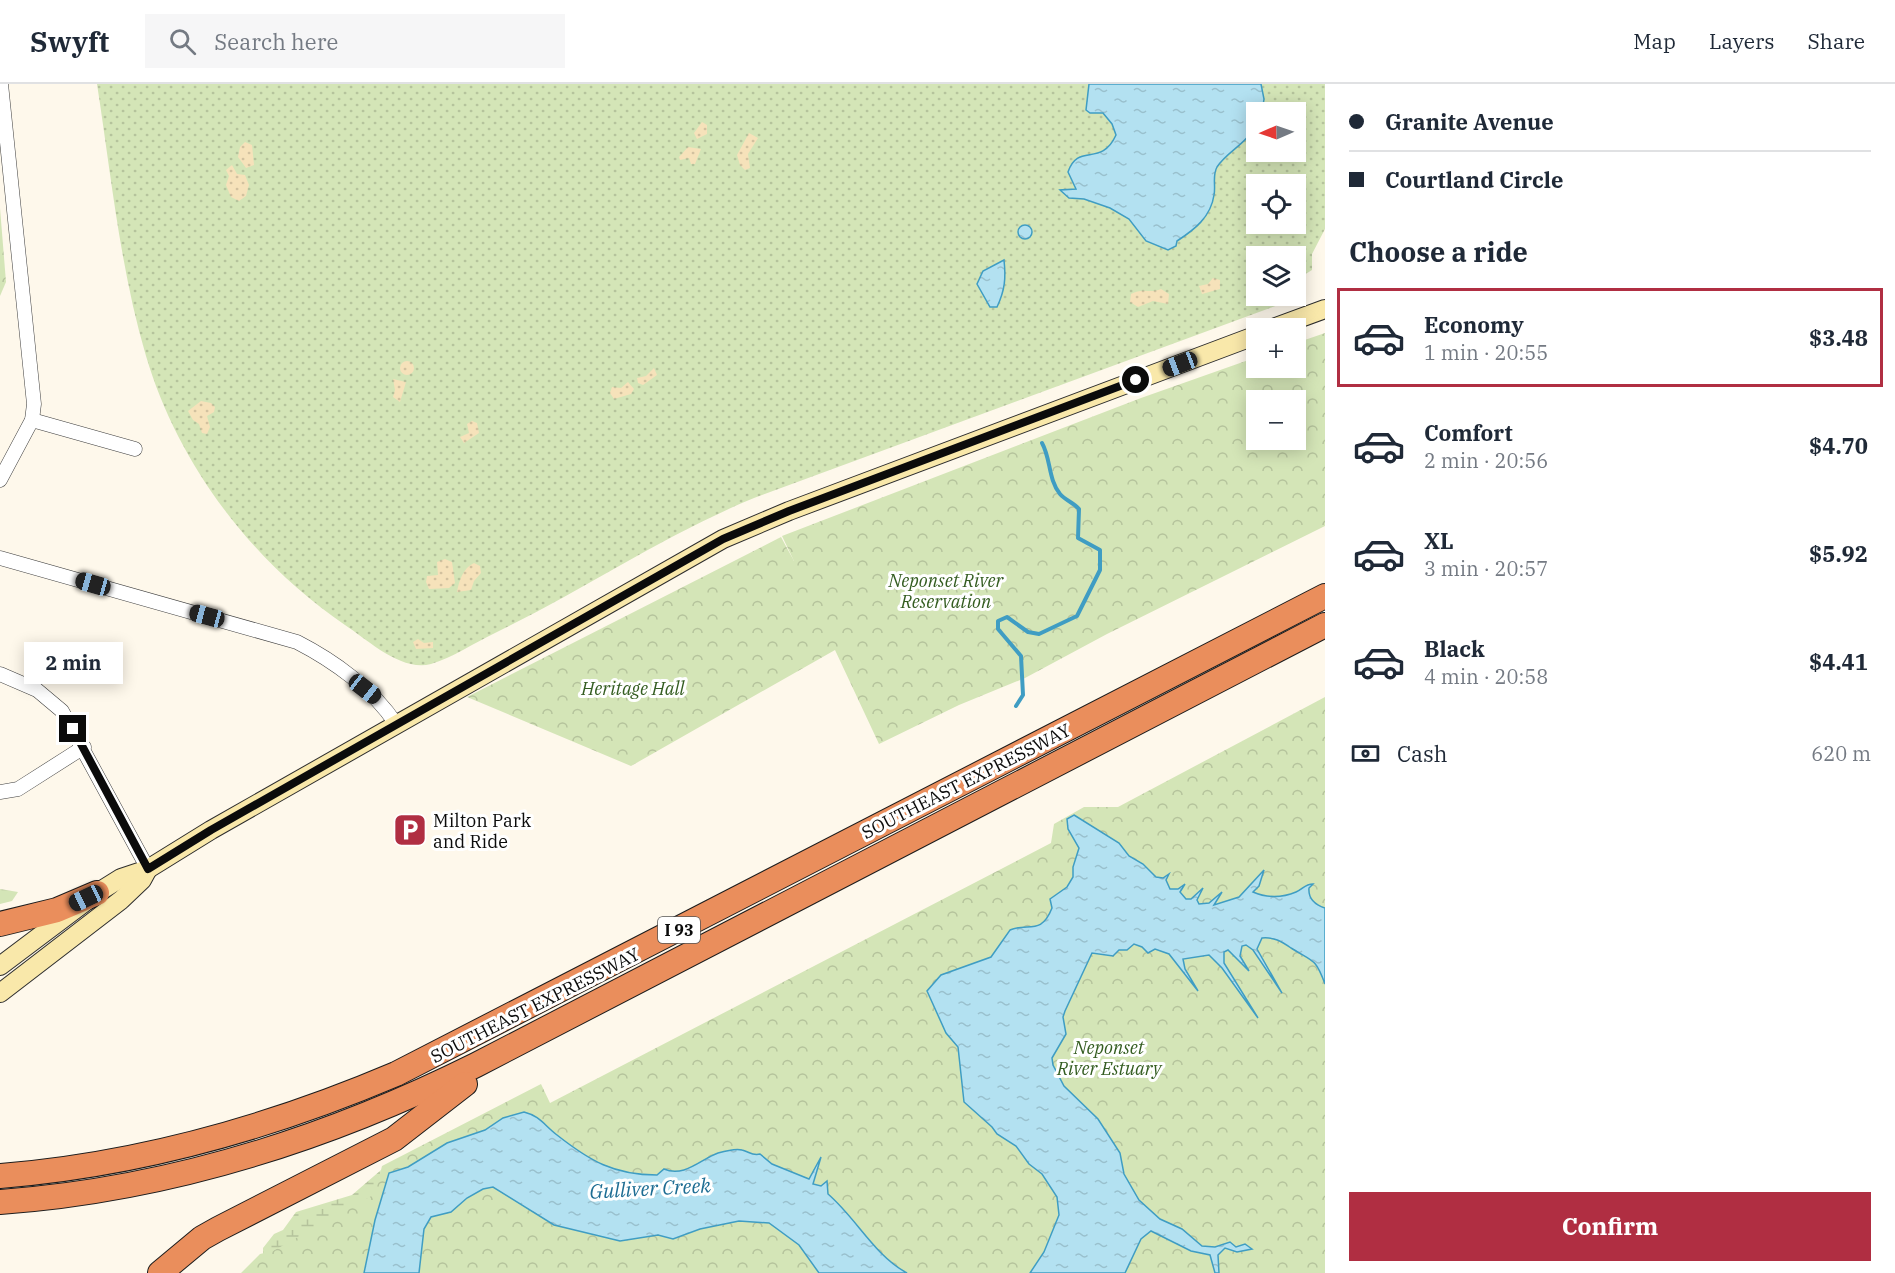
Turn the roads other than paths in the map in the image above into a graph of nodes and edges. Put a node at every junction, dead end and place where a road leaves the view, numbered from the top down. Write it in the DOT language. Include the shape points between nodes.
graph roads {
  1 [pos="1,84"];
  2 [pos="1325,309"];
  3 [pos="1301,318"];
  4 [pos="1246,339"];
  5 [pos="32,420"];
  6 [pos="135,449"];
  7 [pos="0,480"];
  8 [pos="0,558"];
  9 [pos="1325,596"];
  10 [pos="1325,608"];
  11 [pos="1325,625"];
  12 [pos="1325,641"];
  13 [pos="0,674"];
  14 [pos="396,724"];
  15 [pos="84,747"];
  16 [pos="0,792"];
  17 [pos="148,869"];
  18 [pos="97,893"];
  19 [pos="0,924"];
  20 [pos="0,966"];
  21 [pos="0,993"];
  22 [pos="465,1084"];
  23 [pos="0,1176"];
  24 [pos="0,1187"];
  25 [pos="0,1202"];
  26 [pos="0,1214"];
  27 [pos="160,1273"];
  1 -- 5 [label="street" via="34,404"];
  2 -- 3 [label="main road"];
  4 -- 14 [label="main road" via="723,539"];
  5 -- 6 [label="street"];
  5 -- 7 [label="street"];
  8 -- 14 [label="street" via="278,634 316,652 381,702"];
  9 -- 23 [label="highway, SOUTHEAST EXPRESSWAY / I 93" via="396,1074 307,1110 216,1139 122,1160"];
  10 -- 24 [label="highway, I 93" via="400,1085 311,1120 218,1149 112,1173"];
  11 -- 25 [label="highway, I 93" via="476,1065 386,1107 297,1141 202,1169 106,1189"];
  12 -- 22 [label="highway, SOUTHEAST EXPRESSWAY / I 93"];
  13 -- 15 [label="street" via="50,699"];
  14 -- 17 [label="main road"];
  15 -- 16 [label="street" via="18,789"];
  15 -- 17 [label="street"];
  17 -- 18 [label="main road" via="121,878"];
  17 -- 21 [label="main road" via="121,900"];
  18 -- 19 [label="highway" via="57,910"];
  18 -- 20 [label="main road"];
  22 -- 26 [label="highway, SOUTHEAST EXPRESSWAY / I 93" via="382,1122 252,1168 117,1199"];
  22 -- 27 [label="highway" via="394,1139 202,1238"];
}
